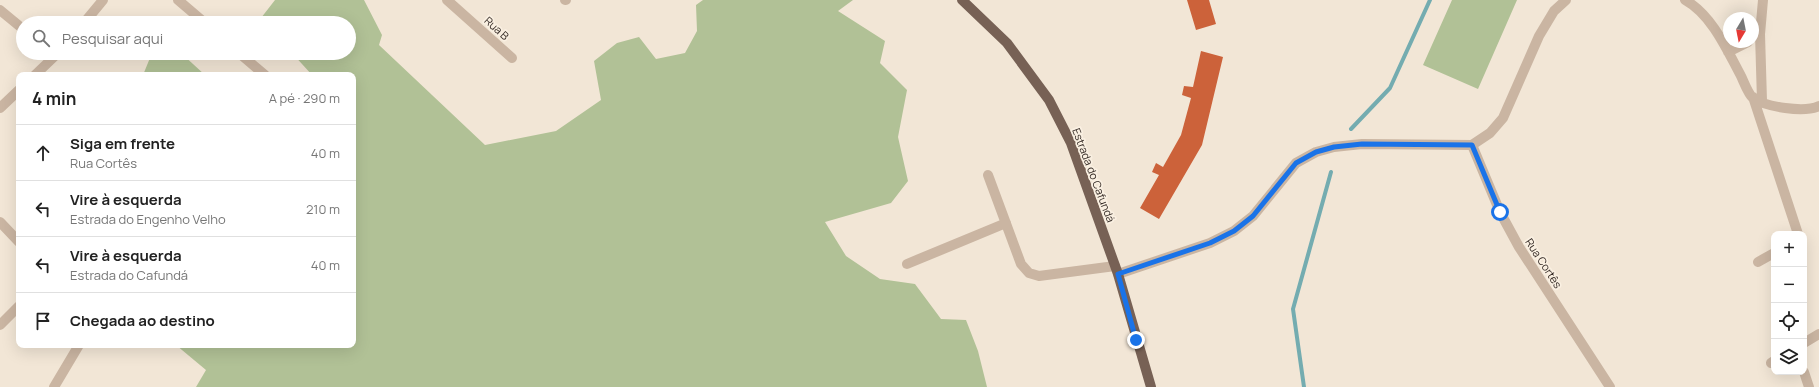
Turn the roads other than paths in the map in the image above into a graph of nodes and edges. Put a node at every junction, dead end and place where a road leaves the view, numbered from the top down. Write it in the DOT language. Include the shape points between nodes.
graph roads {
  1 [pos="103,0"];
  2 [pos="178,0"];
  3 [pos="447,0"];
  4 [pos="962,0"];
  5 [pos="1566,0"];
  6 [pos="1763,0"];
  7 [pos="1689,1"];
  8 [pos="0,10"];
  9 [pos="90,16"];
  10 [pos="197,16"];
  11 [pos="16,23"];
  12 [pos="1759,24"];
  13 [pos="1736,48"];
  14 [pos="1757,48"];
  15 [pos="1728,52"];
  16 [pos="512,58"];
  17 [pos="49,60"];
  18 [pos="248,60"];
  19 [pos="38,72"];
  20 [pos="262,72"];
  21 [pos="16,93"];
  22 [pos="1757,99"];
  23 [pos="1819,106"];
  24 [pos="0,108"];
  25 [pos="1472,145"];
  26 [pos="988,176"];
  27 [pos="0,222"];
  28 [pos="1006,223"];
  29 [pos="1797,231"];
  30 [pos="16,239"];
  31 [pos="1771,255"];
  32 [pos="1758,262"];
  33 [pos="907,264"];
  34 [pos="1116,270"];
  35 [pos="16,309"];
  36 [pos="0,324"];
  37 [pos="1819,334"];
  38 [pos="1807,341"];
  39 [pos="77,348"];
  40 [pos="1805,375"];
  41 [pos="54,387"];
  42 [pos="1151,387"];
  43 [pos="1610,387"];
  44 [pos="1809,387"];
  1 -- 9 [label="street"];
  2 -- 10 [label="street"];
  3 -- 16 [label="street, Rua B"];
  4 -- 34 [label="main road, Estrada do Cafundá" via="1007,43 1049,100 1071,143"];
  5 -- 25 [label="street" via="1554,11 1539,36 1503,118 1490,133"];
  6 -- 12 [label="street"];
  7 -- 15 [label="street" via="1710,24"];
  8 -- 11 [label="street"];
  13 -- 15 [label="street"];
  14 -- 22 [label="street"];
  15 -- 22 [label="street"];
  17 -- 19 [label="street"];
  18 -- 20 [label="street"];
  21 -- 24 [label="street"];
  22 -- 23 [label="street" via="1776,107 1794,110"];
  22 -- 29 [label="street"];
  25 -- 34 [label="street" via="1362,144 1316,152 1296,163 1253,216 1234,231 1210,243"];
  25 -- 43 [label="street, Rua Cortês" via="1500,212 1519,247"];
  26 -- 28 [label="street"];
  27 -- 30 [label="street"];
  28 -- 33 [label="street"];
  28 -- 34 [label="street" via="1021,264 1029,273 1039,276"];
  31 -- 32 [label="street"];
  34 -- 42 [label="main road, Estrada do Cafundá"];
  35 -- 36 [label="street"];
  37 -- 38 [label="street"];
  39 -- 41 [label="street"];
  40 -- 44 [label="street"];
}
